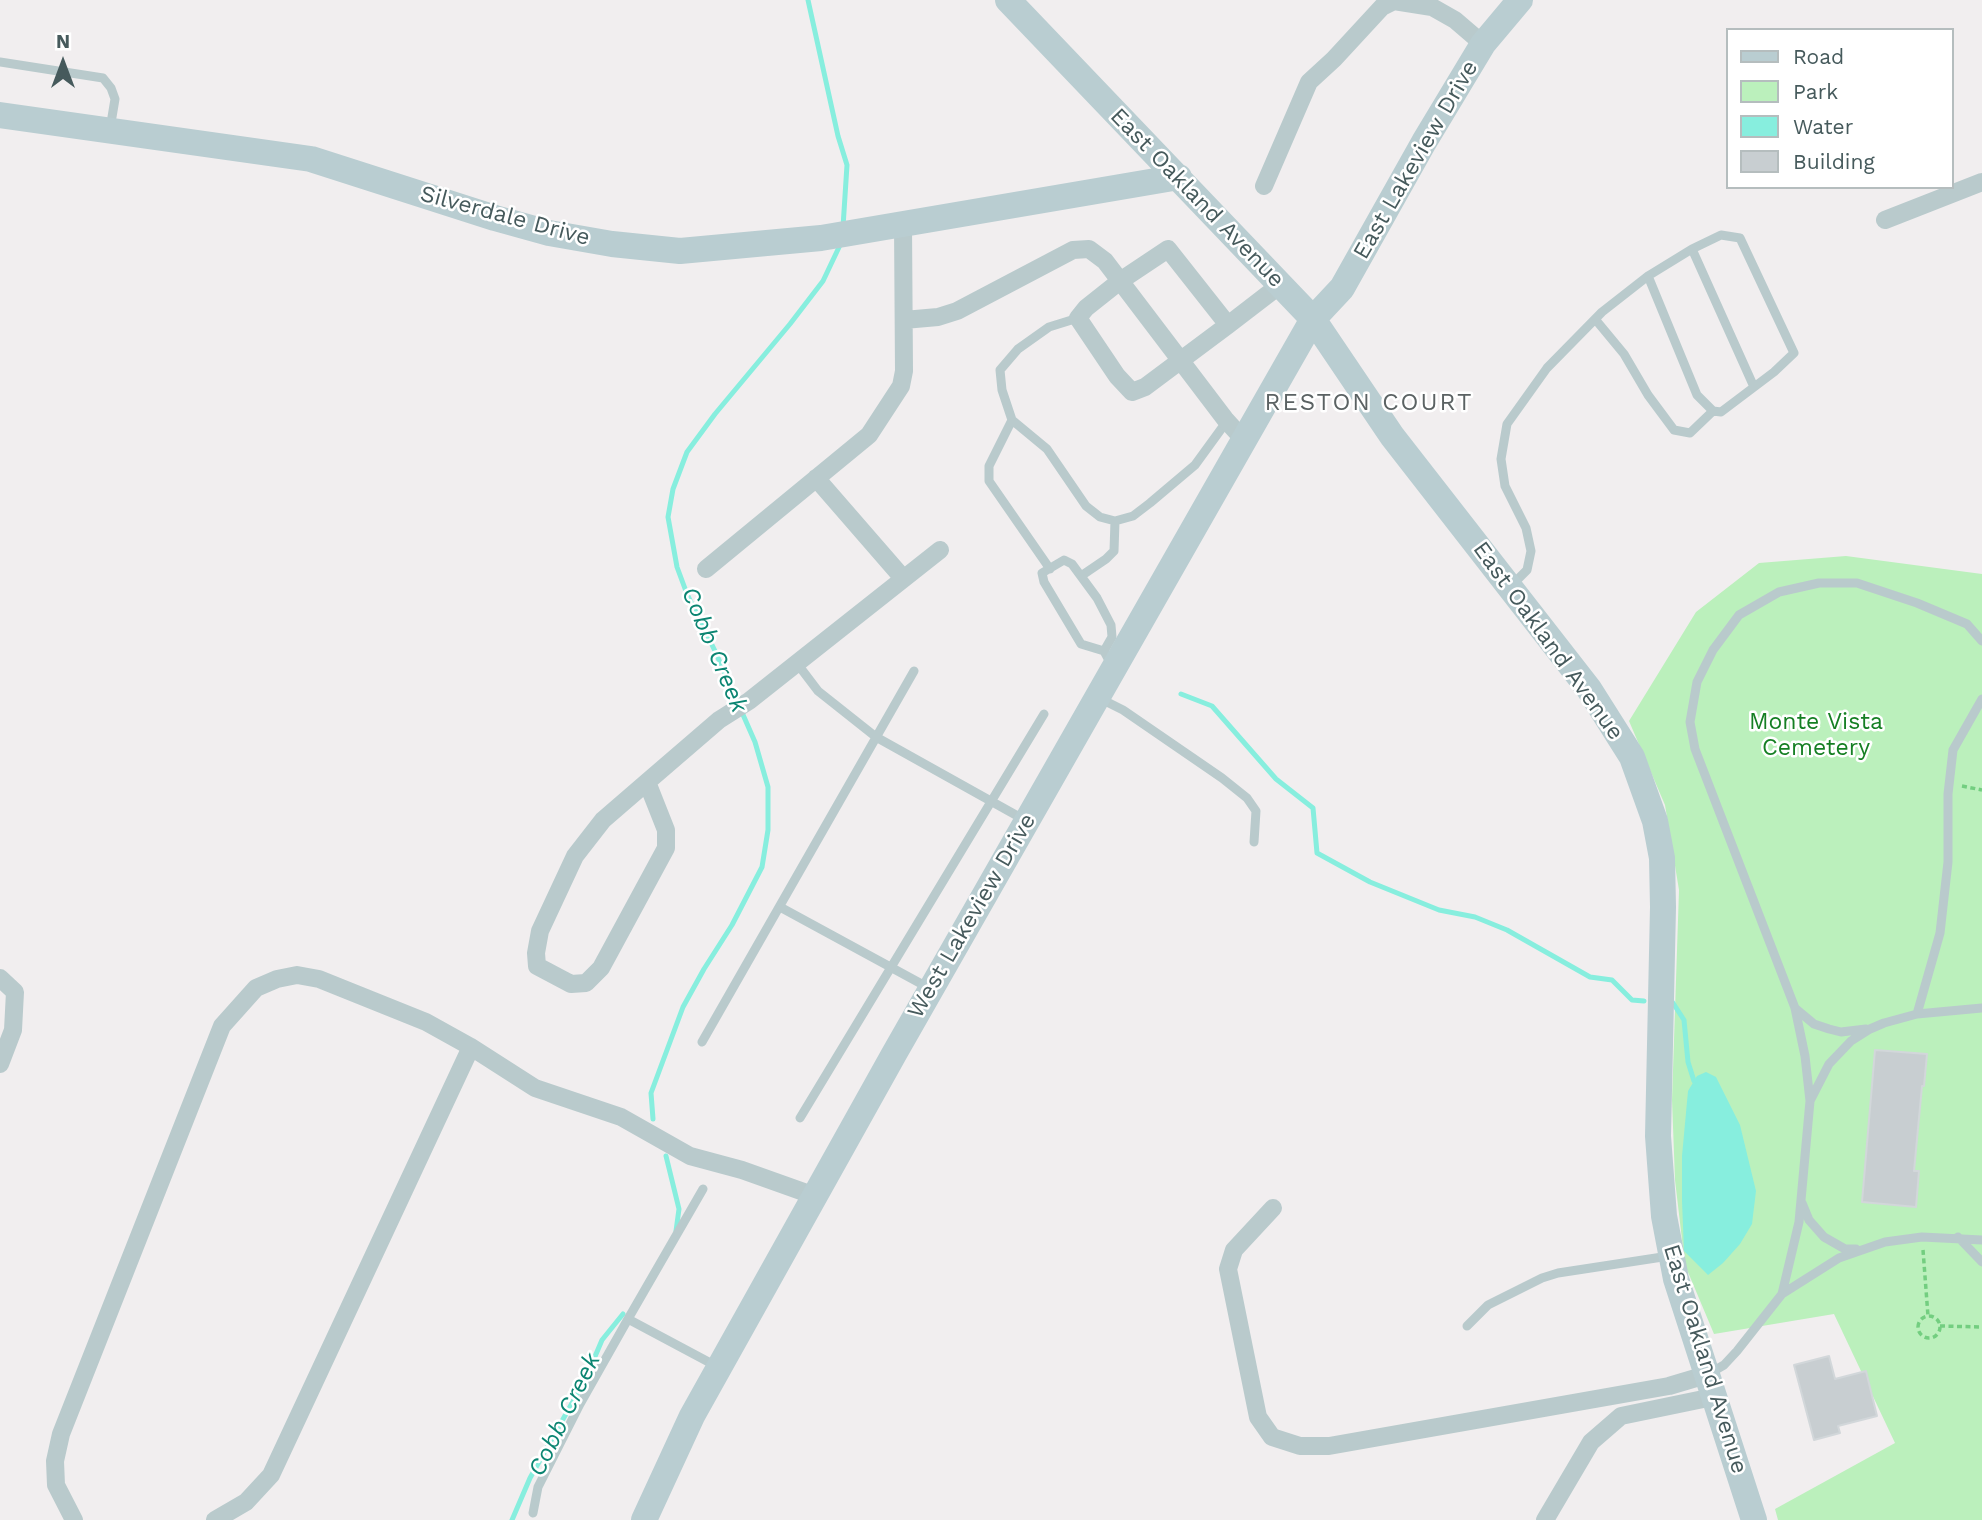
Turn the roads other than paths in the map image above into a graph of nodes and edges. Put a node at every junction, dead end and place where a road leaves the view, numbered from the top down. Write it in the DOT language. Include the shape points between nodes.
graph roads {
  1 [pos="1008,0"];
  2 [pos="1520,0"];
  3 [pos="1483,44"];
  4 [pos="0,62"];
  5 [pos="0,115"];
  6 [pos="110,132"];
  7 [pos="1179,177"];
  8 [pos="1982,182"];
  9 [pos="1264,186"];
  10 [pos="1885,220"];
  11 [pos="903,225"];
  12 [pos="1692,249"];
  13 [pos="1648,276"];
  14 [pos="1120,281"];
  15 [pos="1280,285"];
  16 [pos="1078,318"];
  17 [pos="1595,319"];
  18 [pos="904,320"];
  19 [pos="1313,320"];
  20 [pos="1228,325"];
  21 [pos="1181,360"];
  22 [pos="1754,387"];
  23 [pos="1713,411"];
  24 [pos="1012,420"];
  25 [pos="1236,431"];
  26 [pos="816,478"];
  27 [pos="1115,521"];
  28 [pos="940,550"];
  29 [pos="706,569"];
  30 [pos="1050,569"];
  31 [pos="1081,576"];
  32 [pos="902,578"];
  33 [pos="1510,587"];
  34 [pos="1967,624"];
  35 [pos="1982,629"];
  36 [pos="1982,641"];
  37 [pos="1109,660"];
  38 [pos="796,662"];
  39 [pos="914,671"];
  40 [pos="1098,697"];
  41 [pos="1982,699"];
  42 [pos="1044,714"];
  43 [pos="876,737"];
  44 [pos="647,782"];
  45 [pos="992,801"];
  46 [pos="1027,821"];
  47 [pos="1254,842"];
  48 [pos="779,907"];
  49 [pos="891,967"];
  50 [pos="0,978"];
  51 [pos="931,989"];
  52 [pos="1795,1008"];
  53 [pos="1982,1008"];
  54 [pos="1917,1014"];
  55 [pos="1870,1028"];
  56 [pos="702,1042"];
  57 [pos="471,1047"];
  58 [pos="0,1064"];
  59 [pos="1810,1101"];
  60 [pos="800,1118"];
  61 [pos="703,1189"];
  62 [pos="815,1196"];
  63 [pos="1801,1201"];
  64 [pos="1273,1208"];
  65 [pos="1958,1237"];
  66 [pos="1982,1240"];
  67 [pos="1860,1249"];
  68 [pos="1671,1256"];
  69 [pos="1982,1262"];
  70 [pos="1782,1293"];
  71 [pos="628,1320"];
  72 [pos="1467,1326"];
  73 [pos="719,1367"];
  74 [pos="1709,1386"];
  75 [pos="533,1513"];
  76 [pos="74,1520"];
  77 [pos="215,1520"];
  78 [pos="644,1520"];
  79 [pos="1545,1520"];
  80 [pos="1755,1520"];
  1 -- 7 [label="street, East Oakland Avenue"];
  2 -- 3 [label="street, East Lakeview Drive"];
  3 -- 9 [label="street" via="1432,7 1394,1 1381,7 1309,82"];
  3 -- 19 [label="street, East Lakeview Drive" via="1342,288"];
  4 -- 6 [label="lane" via="103,78 115,99"];
  5 -- 6 [label="street, Silverdale Drive"];
  6 -- 11 [label="street, Silverdale Drive" via="311,159 495,218 612,244 680,251"];
  7 -- 11 [label="street, Silverdale Drive"];
  7 -- 15 [label="street, East Oakland Avenue"];
  8 -- 10 [label="street"];
  11 -- 18 [label="street"];
  12 -- 13 [label="lane"];
  12 -- 22 [label="lane"];
  12 -- 22 [label="lane" via="1721,235 1740,239 1794,353"];
  13 -- 17 [label="lane"];
  13 -- 23 [label="lane" via="1697,395"];
  14 -- 16 [label="street"];
  14 -- 18 [label="street" via="1105,261 1088,250 1073,250 957,311"];
  14 -- 20 [label="street" via="1168,248"];
  14 -- 21 [label="street"];
  15 -- 19 [label="street, East Oakland Avenue"];
  15 -- 20 [label="street"];
  16 -- 21 [label="street" via="1132,392"];
  16 -- 24 [label="lane" via="1040,331 1000,370"];
  17 -- 23 [label="lane" via="1674,430 1690,433"];
  17 -- 33 [label="lane" via="1547,368 1507,424 1501,459 1505,486 1526,528 1531,551 1527,570"];
  18 -- 26 [label="street" via="901,386 869,435"];
  19 -- 25 [label="street, West Lakeview Drive"];
  19 -- 33 [label="street, East Oakland Avenue" via="1392,436"];
  20 -- 21 [label="street"];
  21 -- 25 [label="street"];
  22 -- 23 [label="lane" via="1721,412"];
  24 -- 27 [label="lane" via="1047,449 1086,506"];
  24 -- 30 [label="lane" via="989,466 989,481"];
  25 -- 27 [label="lane" via="1133,516"];
  25 -- 37 [label="street, West Lakeview Drive"];
  26 -- 29 [label="street"];
  26 -- 32 [label="street"];
  27 -- 31 [label="lane" via="1114,551"];
  28 -- 32 [label="street"];
  30 -- 31 [label="lane" via="1064,560"];
  30 -- 37 [label="lane" via="1042,573 1044,582 1081,644"];
  31 -- 37 [label="lane" via="1111,625"];
  32 -- 38 [label="street"];
  33 -- 68 [label="street, East Oakland Avenue" via="1615,729 1636,767 1655,821 1662,858 1663,907 1658,1136"];
  34 -- 35 [label="lane"];
  34 -- 36 [label="lane"];
  34 -- 52 [label="lane" via="1857,583 1819,583 1779,592 1738,615 1697,682 1690,722 1695,749"];
  37 -- 40 [label="street, West Lakeview Drive"];
  38 -- 43 [label="lane" via="818,691"];
  38 -- 44 [label="street"];
  39 -- 43 [label="lane"];
  40 -- 46 [label="street, West Lakeview Drive"];
  40 -- 47 [label="lane" via="1247,798 1256,811"];
  41 -- 54 [label="lane" via="1953,750 1941,933"];
  42 -- 45 [label="lane"];
  43 -- 45 [label="lane"];
  43 -- 48 [label="lane"];
  44 -- 44 [label="street" via="603,820 575,856 540,931 537,966 571,984 586,983 601,968 666,848 666,830"];
  45 -- 46 [label="lane"];
  45 -- 49 [label="lane"];
  46 -- 51 [label="street, West Lakeview Drive"];
  48 -- 49 [label="lane"];
  48 -- 56 [label="lane"];
  49 -- 51 [label="lane"];
  49 -- 60 [label="lane"];
  50 -- 58 [label="street" via="15,992 13,1030"];
  51 -- 62 [label="street, West Lakeview Drive"];
  52 -- 55 [label="lane" via="1829,1030"];
  52 -- 59 [label="lane"];
  53 -- 54 [label="lane"];
  54 -- 55 [label="lane"];
  55 -- 59 [label="lane" via="1839,1052"];
  57 -- 62 [label="street" via="534,1088 621,1117 690,1156"];
  57 -- 76 [label="street" via="426,1022 319,979 297,975 256,988 222,1026 61,1434 56,1485"];
  57 -- 77 [label="street" via="271,1475 246,1502"];
  59 -- 63 [label="lane"];
  61 -- 71 [label="lane"];
  62 -- 73 [label="street, West Lakeview Drive"];
  63 -- 67 [label="lane" via="1824,1237 1844,1249"];
  63 -- 70 [label="lane"];
  64 -- 74 [label="street" via="1234,1250 1228,1269 1258,1417 1272,1437 1300,1446 1329,1446 1669,1386"];
  65 -- 66 [label="lane"];
  65 -- 67 [label="lane" via="1922,1237"];
  65 -- 69 [label="lane"];
  67 -- 70 [label="lane"];
  68 -- 72 [label="lane" via="1542,1278 1488,1306"];
  68 -- 74 [label="street, East Oakland Avenue"];
  70 -- 74 [label="lane"];
  71 -- 73 [label="lane"];
  71 -- 75 [label="lane" via="538,1487"];
  73 -- 78 [label="street, West Lakeview Drive"];
  74 -- 79 [label="street" via="1621,1416 1591,1442"];
  74 -- 80 [label="street, East Oakland Avenue"];
}
